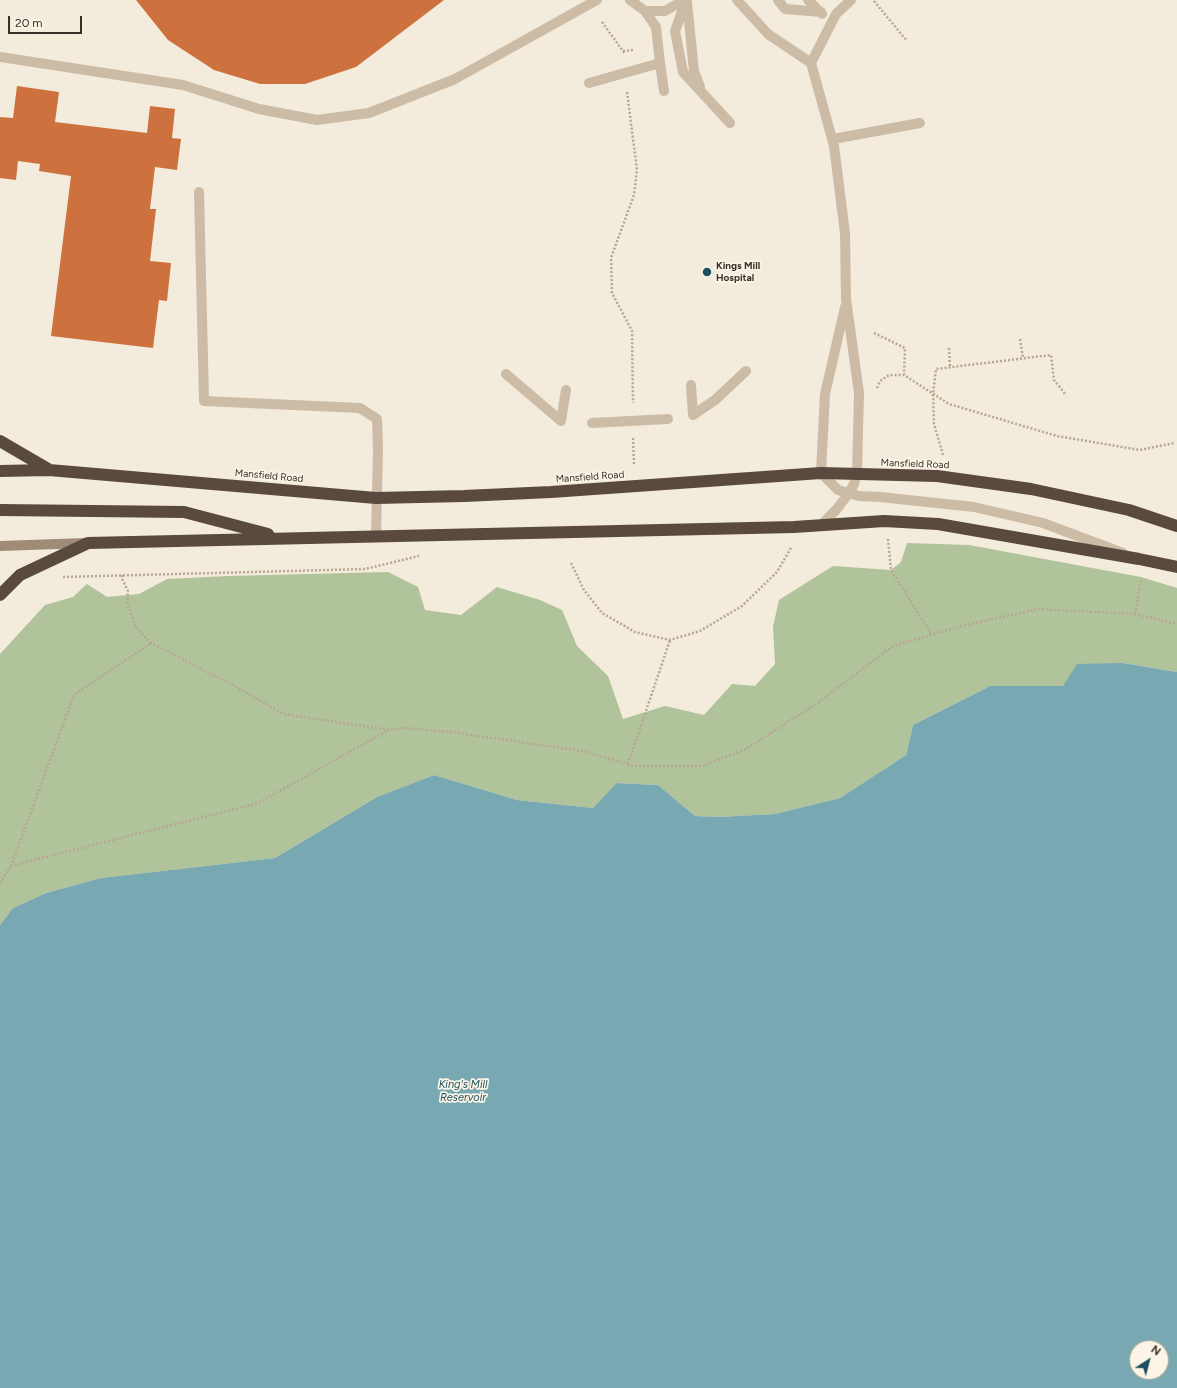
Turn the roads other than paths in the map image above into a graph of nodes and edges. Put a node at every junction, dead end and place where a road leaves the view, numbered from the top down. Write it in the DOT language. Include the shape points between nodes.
graph roads {
  1 [pos="597,0"];
  2 [pos="630,0"];
  3 [pos="686,0"];
  4 [pos="737,0"];
  5 [pos="778,0"];
  6 [pos="808,0"];
  7 [pos="851,0"];
  8 [pos="645,11"];
  9 [pos="821,12"];
  10 [pos="831,24"];
  11 [pos="0,58"];
  12 [pos="660,63"];
  13 [pos="811,63"];
  14 [pos="589,83"];
  15 [pos="664,91"];
  16 [pos="702,92"];
  17 [pos="730,123"];
  18 [pos="920,123"];
  19 [pos="833,139"];
  20 [pos="199,192"];
  21 [pos="846,299"];
  22 [pos="746,371"];
  23 [pos="506,374"];
  24 [pos="691,385"];
  25 [pos="566,390"];
  26 [pos="668,419"];
  27 [pos="592,423"];
  28 [pos="0,441"];
  29 [pos="49,470"];
  30 [pos="0,471"];
  31 [pos="821,473"];
  32 [pos="857,474"];
  33 [pos="849,493"];
  34 [pos="376,498"];
  35 [pos="0,510"];
  36 [pos="821,525"];
  37 [pos="1177,526"];
  38 [pos="376,536"];
  39 [pos="283,538"];
  40 [pos="88,543"];
  41 [pos="0,546"];
  42 [pos="1140,559"];
  43 [pos="1177,567"];
  44 [pos="0,595"];
  1 -- 11 [label="lane" via="456,79 369,113 317,120 259,109 182,86"];
  2 -- 8 [label="lane"];
  3 -- 8 [label="lane" via="665,11"];
  3 -- 16 [label="lane" via="694,71"];
  3 -- 16 [label="lane" via="675,30 683,72"];
  4 -- 13 [label="lane" via="768,34"];
  5 -- 9 [label="lane" via="785,9"];
  6 -- 9 [label="lane"];
  7 -- 10 [label="lane" via="836,14"];
  8 -- 12 [label="lane" via="656,27"];
  9 -- 10 [label="lane"];
  10 -- 13 [label="lane"];
  12 -- 14 [label="lane"];
  12 -- 15 [label="lane"];
  13 -- 19 [label="lane"];
  16 -- 17 [label="lane"];
  18 -- 19 [label="lane"];
  19 -- 21 [label="lane" via="845,232"];
  20 -- 34 [label="lane" via="204,401 360,408 377,419"];
  21 -- 31 [label="lane" via="825,394"];
  21 -- 32 [label="lane" via="859,393"];
  22 -- 24 [label="lane" via="715,400 693,415"];
  23 -- 25 [label="lane" via="561,422"];
  26 -- 27 [label="lane"];
  28 -- 29 [label="highway"];
  29 -- 30 [label="highway, Mansfield Road"];
  29 -- 34 [label="highway, Mansfield Road"];
  31 -- 32 [label="highway, Mansfield Road"];
  31 -- 33 [label="lane" via="838,490"];
  31 -- 34 [label="highway, Mansfield Road" via="552,492"];
  32 -- 33 [label="lane"];
  32 -- 37 [label="highway, Mansfield Road" via="937,476 1031,489 1129,510"];
  33 -- 36 [label="lane"];
  33 -- 42 [label="lane" via="974,506 1043,523"];
  34 -- 38 [label="lane"];
  35 -- 39 [label="highway" via="184,512"];
  36 -- 38 [label="highway"];
  36 -- 42 [label="highway" via="884,521 938,524"];
  38 -- 39 [label="highway"];
  39 -- 40 [label="highway"];
  40 -- 41 [label="main road"];
  40 -- 44 [label="highway" via="20,575"];
  42 -- 43 [label="highway"];
}
